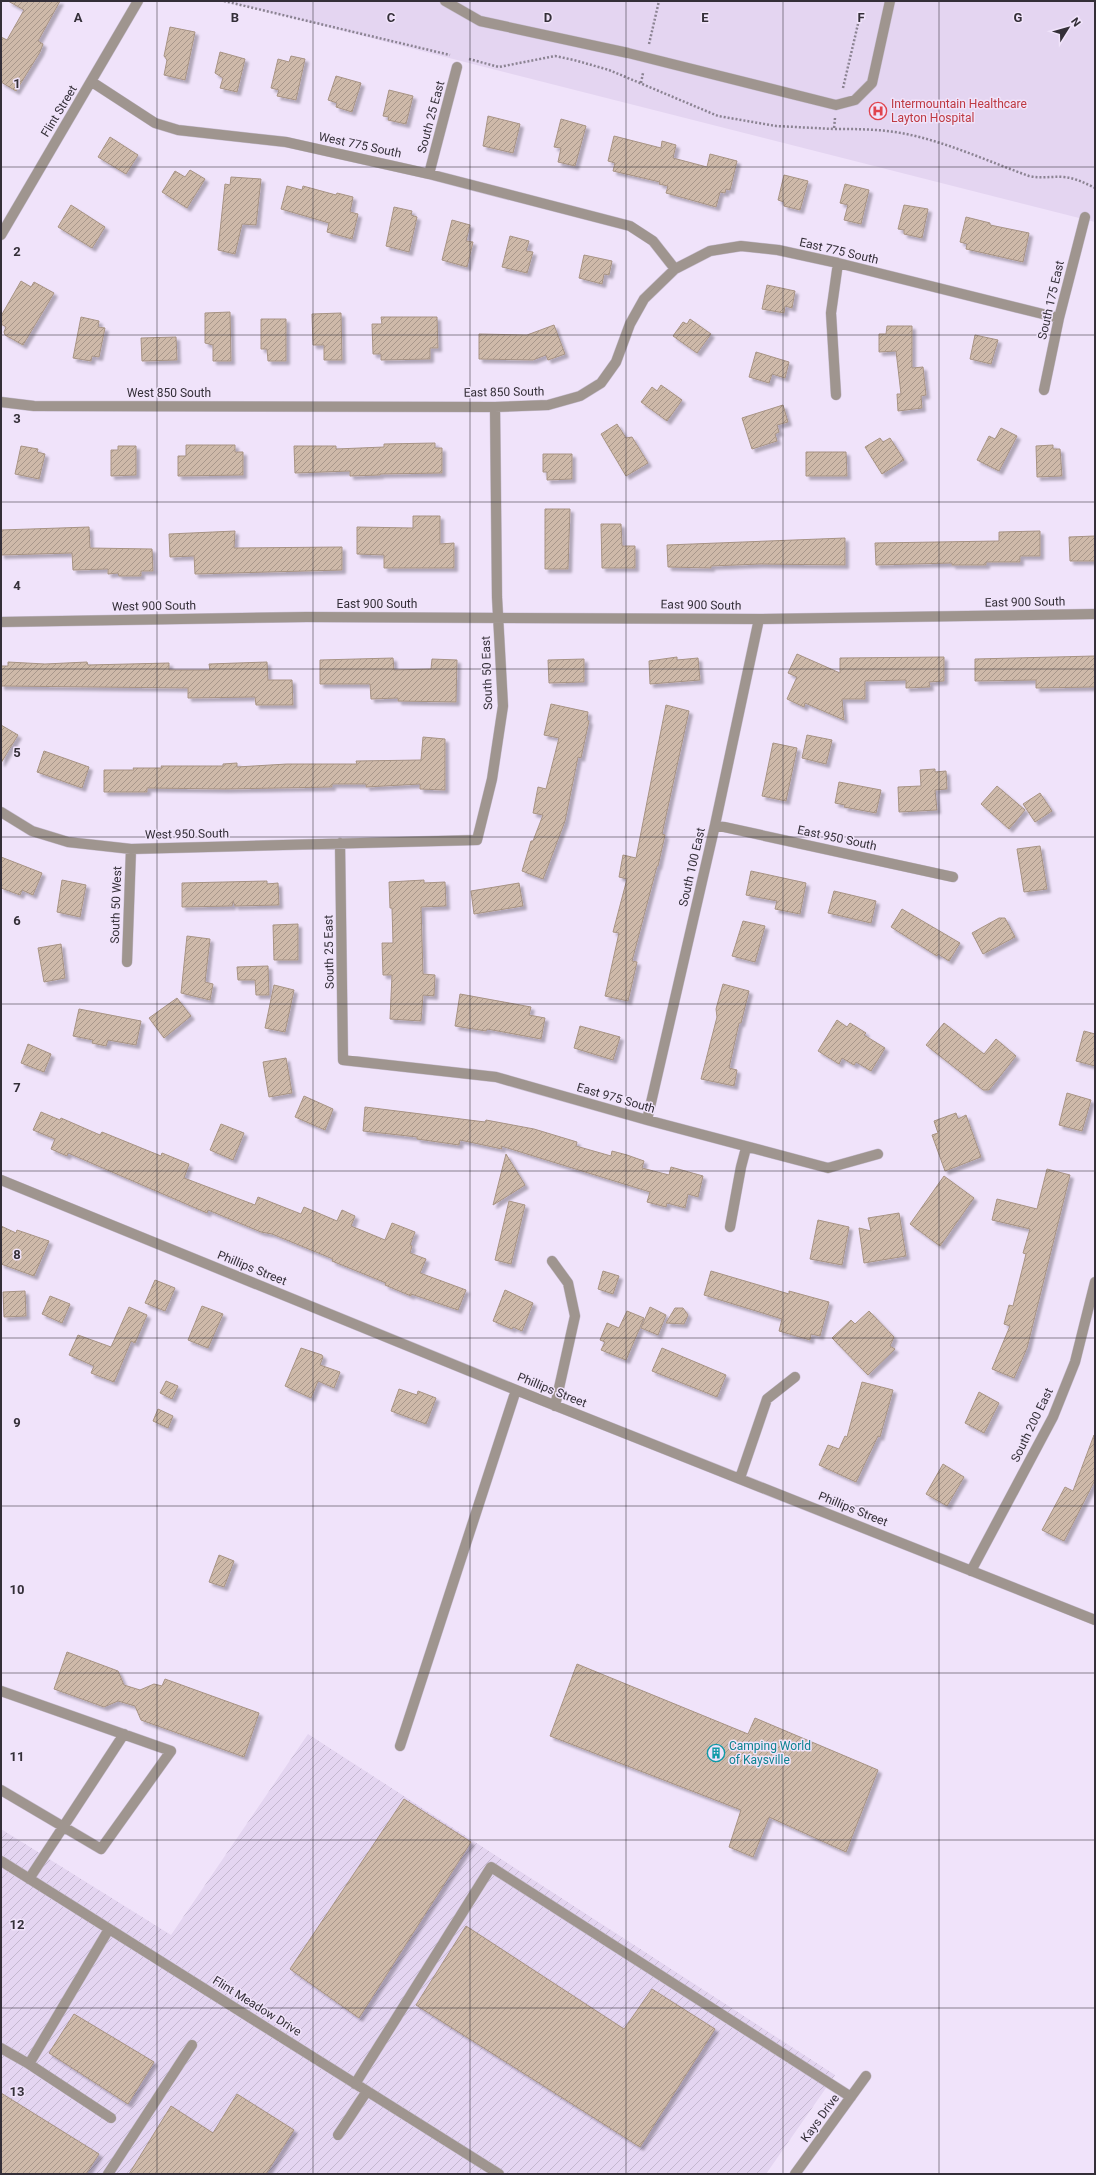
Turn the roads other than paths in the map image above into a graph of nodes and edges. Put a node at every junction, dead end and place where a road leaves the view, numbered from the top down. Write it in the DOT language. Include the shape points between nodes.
graph roads {
  1 [pos="138,1"];
  2 [pos="445,1"];
  3 [pos="890,1"];
  4 [pos="457,67"];
  5 [pos="92,82"];
  6 [pos="429,174"];
  7 [pos="1085,217"];
  8 [pos="1,234"];
  9 [pos="838,263"];
  10 [pos="674,269"];
  11 [pos="1060,318"];
  12 [pos="1044,390"];
  13 [pos="836,395"];
  14 [pos="1,402"];
  15 [pos="337,405"];
  16 [pos="495,407"];
  17 [pos="1095,614"];
  18 [pos="498,616"];
  19 [pos="307,617"];
  20 [pos="759,619"];
  21 [pos="1,622"];
  22 [pos="1,812"];
  23 [pos="715,825"];
  24 [pos="382,842"];
  25 [pos="340,843"];
  26 [pos="131,849"];
  27 [pos="953,877"];
  28 [pos="127,962"];
  29 [pos="343,1060"];
  30 [pos="646,1120"];
  31 [pos="746,1148"];
  32 [pos="878,1154"];
  33 [pos="1,1180"];
  34 [pos="730,1227"];
  35 [pos="552,1260"];
  36 [pos="1095,1282"];
  37 [pos="795,1377"];
  38 [pos="516,1390"];
  39 [pos="556,1406"];
  40 [pos="740,1478"];
  41 [pos="971,1571"];
  42 [pos="1095,1620"];
  43 [pos="1,1691"];
  44 [pos="124,1734"];
  45 [pos="400,1746"];
  46 [pos="1,1790"];
  47 [pos="63,1828"];
  48 [pos="1,1861"];
  49 [pos="29,1879"];
  50 [pos="109,1929"];
  51 [pos="192,2045"];
  52 [pos="1,2048"];
  53 [pos="29,2064"];
  54 [pos="866,2076"];
  55 [pos="355,2084"];
  56 [pos="366,2091"];
  57 [pos="851,2097"];
  58 [pos="111,2118"];
  59 [pos="338,2135"];
  60 [pos="108,2174"];
  61 [pos="499,2174"];
  62 [pos="795,2174"];
  1 -- 5 [label="street, Flint Street"];
  2 -- 3 [label="street" via="480,21 634,54 836,105 856,100 872,84"];
  4 -- 6 [label="street, South 25 East"];
  5 -- 6 [label="street, West 775 South" via="155,123 178,130 286,142"];
  5 -- 8 [label="street, Flint Street"];
  6 -- 10 [label="street, West 775 South" via="630,226 653,241"];
  7 -- 11 [label="street, South 175 East"];
  9 -- 10 [label="street, East 775 South" via="778,250 741,246 710,251"];
  9 -- 11 [label="street, East 775 South"];
  9 -- 13 [label="street" via="831,313"];
  10 -- 16 [label="street, East 850 South" via="644,299 630,324 616,362 601,383 580,396 548,405"];
  11 -- 12 [label="street, South 175 East"];
  14 -- 15 [label="street, West 850 South" via="34,406"];
  15 -- 16 [label="street, East 850 South"];
  16 -- 18 [label="street, South 50 East"];
  17 -- 20 [label="street, East 900 South"];
  18 -- 19 [label="street, East 900 South"];
  18 -- 20 [label="street, East 900 South"];
  18 -- 24 [label="street, South 50 East" via="503,706 492,779 477,840"];
  19 -- 21 [label="street, West 900 South"];
  20 -- 23 [label="street, South 100 East"];
  22 -- 26 [label="street, West 950 South" via="32,831 68,842"];
  23 -- 27 [label="street, East 950 South"];
  23 -- 30 [label="street, South 100 East"];
  24 -- 25 [label="street, West 950 South"];
  25 -- 26 [label="street, West 950 South"];
  25 -- 29 [label="street, South 25 East"];
  26 -- 28 [label="street, South 50 West"];
  29 -- 30 [label="street, East 975 South" via="496,1077"];
  30 -- 31 [label="street, East 975 South"];
  31 -- 32 [label="street, East 975 South" via="828,1168"];
  31 -- 34 [label="street"];
  33 -- 38 [label="street, Phillips Street"];
  35 -- 39 [label="street" via="568,1284 576,1316"];
  36 -- 41 [label="street, South 200 East" via="1075,1362 1053,1417"];
  37 -- 40 [label="street" via="767,1398"];
  38 -- 39 [label="street, Phillips Street"];
  38 -- 45 [label="street"];
  39 -- 40 [label="street, Phillips Street"];
  40 -- 41 [label="street, Phillips Street"];
  41 -- 42 [label="street, Phillips Street"];
  43 -- 44 [label="street"];
  44 -- 47 [label="street"];
  44 -- 47 [label="street" via="171,1751 101,1850"];
  46 -- 47 [label="street"];
  47 -- 49 [label="street"];
  48 -- 49 [label="street, Flint Meadow Drive"];
  49 -- 50 [label="street, Flint Meadow Drive"];
  50 -- 53 [label="street"];
  50 -- 55 [label="street, Flint Meadow Drive"];
  51 -- 60 [label="street"];
  52 -- 53 [label="street"];
  53 -- 58 [label="street"];
  54 -- 57 [label="street, Kays Drive"];
  55 -- 56 [label="street, Flint Meadow Drive"];
  55 -- 57 [label="street" via="491,1867"];
  56 -- 59 [label="street"];
  56 -- 61 [label="street, Flint Meadow Drive"];
  57 -- 62 [label="street, Kays Drive"];
}
